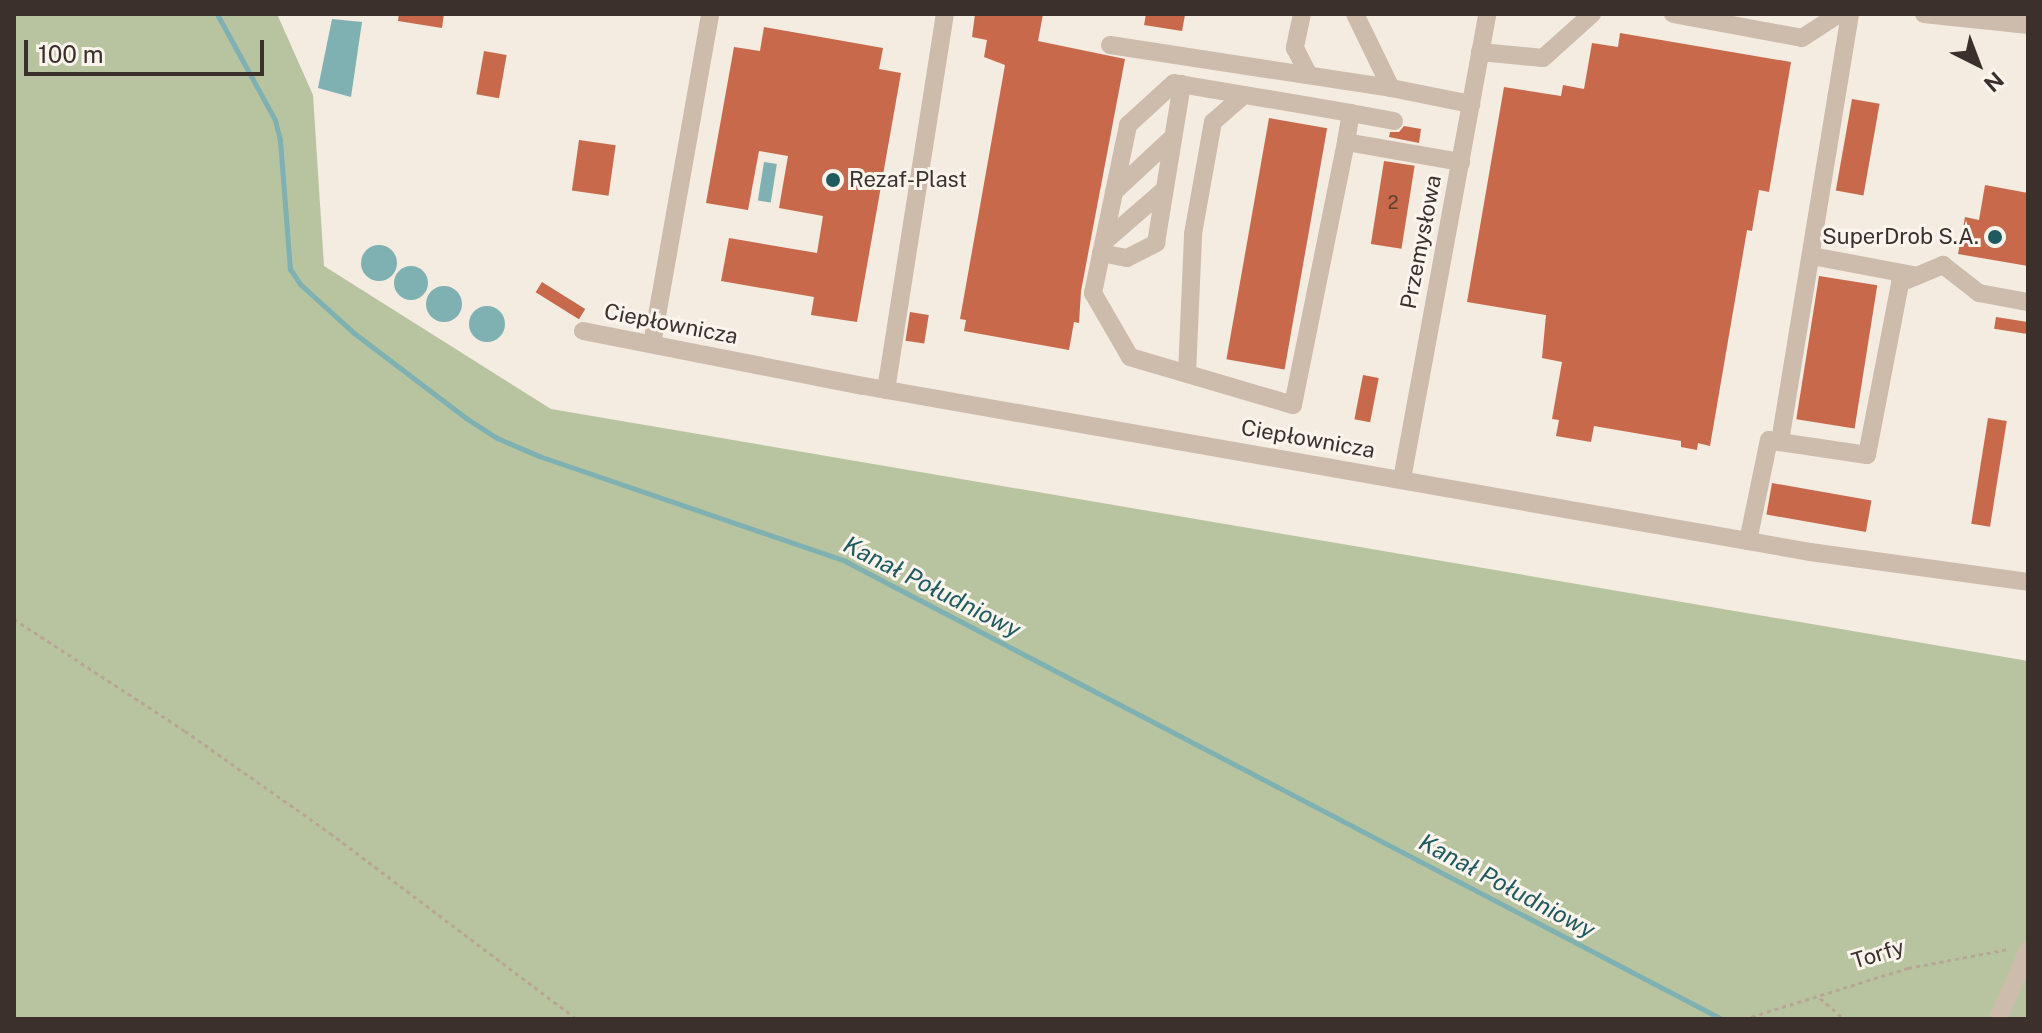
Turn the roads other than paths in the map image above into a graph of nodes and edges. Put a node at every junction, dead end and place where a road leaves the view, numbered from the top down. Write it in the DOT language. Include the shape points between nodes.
graph roads {
  1 [pos="710,14"];
  2 [pos="945,14"];
  3 [pos="1302,14"];
  4 [pos="1355,14"];
  5 [pos="1487,14"];
  6 [pos="1592,14"];
  7 [pos="1673,14"];
  8 [pos="1839,14"];
  9 [pos="1850,14"];
  10 [pos="1924,14"];
  11 [pos="2028,25"];
  12 [pos="1110,45"];
  13 [pos="1480,52"];
  14 [pos="1309,75"];
  15 [pos="1182,84"];
  16 [pos="1391,88"];
  17 [pos="1244,95"];
  18 [pos="1471,104"];
  19 [pos="1351,113"];
  20 [pos="1394,121"];
  21 [pos="1173,137"];
  22 [pos="1346,142"];
  23 [pos="1461,162"];
  24 [pos="1164,190"];
  25 [pos="1114,192"];
  26 [pos="1103,247"];
  27 [pos="1812,256"];
  28 [pos="1913,275"];
  29 [pos="2028,302"];
  30 [pos="583,331"];
  31 [pos="652,344"];
  32 [pos="1187,374"];
  33 [pos="886,390"];
  34 [pos="1780,442"];
  35 [pos="1402,479"];
  36 [pos="1748,541"];
  37 [pos="2028,582"];
  38 [pos="2021,949"];
  39 [pos="1998,1019"];
  1 -- 31 [label="street"];
  2 -- 33 [label="street"];
  3 -- 14 [label="street" via="1295,48"];
  4 -- 16 [label="street"];
  5 -- 13 [label="street, Przemysłowa"];
  6 -- 13 [label="street" via="1543,58"];
  7 -- 8 [label="street" via="1802,38"];
  9 -- 27 [label="street"];
  10 -- 11 [label="street"];
  12 -- 14 [label="street"];
  13 -- 18 [label="street, Przemysłowa"];
  14 -- 16 [label="street"];
  15 -- 17 [label="street"];
  15 -- 21 [label="street"];
  15 -- 25 [label="street" via="1174,83 1128,125"];
  16 -- 18 [label="street"];
  17 -- 19 [label="street"];
  17 -- 32 [label="street" via="1213,122 1193,234"];
  18 -- 23 [label="street, Przemysłowa"];
  19 -- 20 [label="street"];
  19 -- 22 [label="street"];
  21 -- 24 [label="street"];
  21 -- 25 [label="street"];
  22 -- 23 [label="street"];
  22 -- 32 [label="street" via="1293,405"];
  23 -- 35 [label="street, Przemysłowa"];
  24 -- 26 [label="street"];
  24 -- 26 [label="street" via="1156,243 1127,258"];
  25 -- 26 [label="street"];
  26 -- 32 [label="street" via="1093,293 1130,357"];
  27 -- 28 [label="street"];
  27 -- 34 [label="street"];
  28 -- 29 [label="street" via="1943,265 1979,293"];
  28 -- 34 [label="street" via="1900,283 1867,455"];
  30 -- 31 [label="street, Ciepłownicza"];
  31 -- 33 [label="street, Ciepłownicza"];
  33 -- 35 [label="street, Ciepłownicza"];
  34 -- 36 [label="street" via="1769,440"];
  35 -- 36 [label="street, Ciepłownicza"];
  36 -- 37 [label="street, Ciepłownicza"];
  38 -- 39 [label="street"];
}
